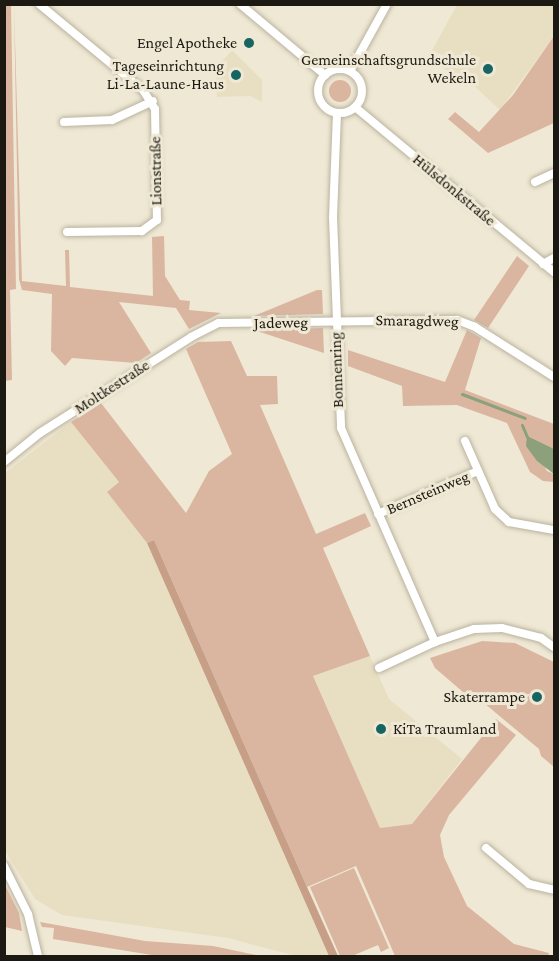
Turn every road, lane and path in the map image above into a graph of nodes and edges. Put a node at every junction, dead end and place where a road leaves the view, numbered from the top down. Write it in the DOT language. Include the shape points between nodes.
graph roads {
  1 [pos="39,4"];
  2 [pos="240,4"];
  3 [pos="387,4"];
  4 [pos="350,71"];
  5 [pos="325,75"];
  6 [pos="153,101"];
  7 [pos="355,107"];
  8 [pos="337,113"];
  9 [pos="64,122"];
  10 [pos="555,173"];
  11 [pos="535,182"];
  12 [pos="67,232"];
  13 [pos="555,258"];
  14 [pos="543,264"];
  15 [pos="555,272"];
  16 [pos="335,321"];
  17 [pos="226,324"];
  18 [pos="555,377"];
  19 [pos="465,441"];
  20 [pos="4,462"];
  21 [pos="478,471"];
  22 [pos="378,514"];
  23 [pos="555,530"];
  24 [pos="435,642"];
  25 [pos="555,647"];
  26 [pos="379,668"];
  27 [pos="486,848"];
  28 [pos="4,866"];
  29 [pos="555,890"];
  30 [pos="38,957"];
  1 -- 6 [label="street"];
  2 -- 5 [label="street"];
  3 -- 4 [label="street"];
  4 -- 5 [label="street" via="337,69"];
  4 -- 7 [label="street" via="362,87"];
  5 -- 8 [label="street" via="318,88 320,99"];
  6 -- 9 [label="street" via="112,120"];
  6 -- 12 [label="street, Lionstraße" via="157,220 142,231"];
  7 -- 8 [label="street"];
  7 -- 14 [label="street, Hülsdonkstraße"];
  8 -- 16 [label="street, Bonnenring" via="333,187"];
  10 -- 11 [label="street"];
  13 -- 14 [label="street"];
  14 -- 15 [label="street, Hülsdonkstraße"];
  16 -- 17 [label="street, Jadeweg"];
  16 -- 18 [label="street, Smaragdweg" via="464,321"];
  16 -- 22 [label="street, Bonnenring" via="341,428"];
  17 -- 20 [label="street, Moltkestraße" via="211,325 190,336 40,433"];
  19 -- 21 [label="street, Bernsteinweg"];
  21 -- 22 [label="street, Bernsteinweg"];
  21 -- 23 [label="street, Bernsteinweg" via="495,509 509,522"];
  22 -- 24 [label="street, Bonnenring"];
  24 -- 25 [label="street" via="474,629 502,628 541,638"];
  24 -- 26 [label="street"];
  27 -- 29 [label="street" via="529,884"];
  28 -- 30 [label="street" via="28,914"];
}
